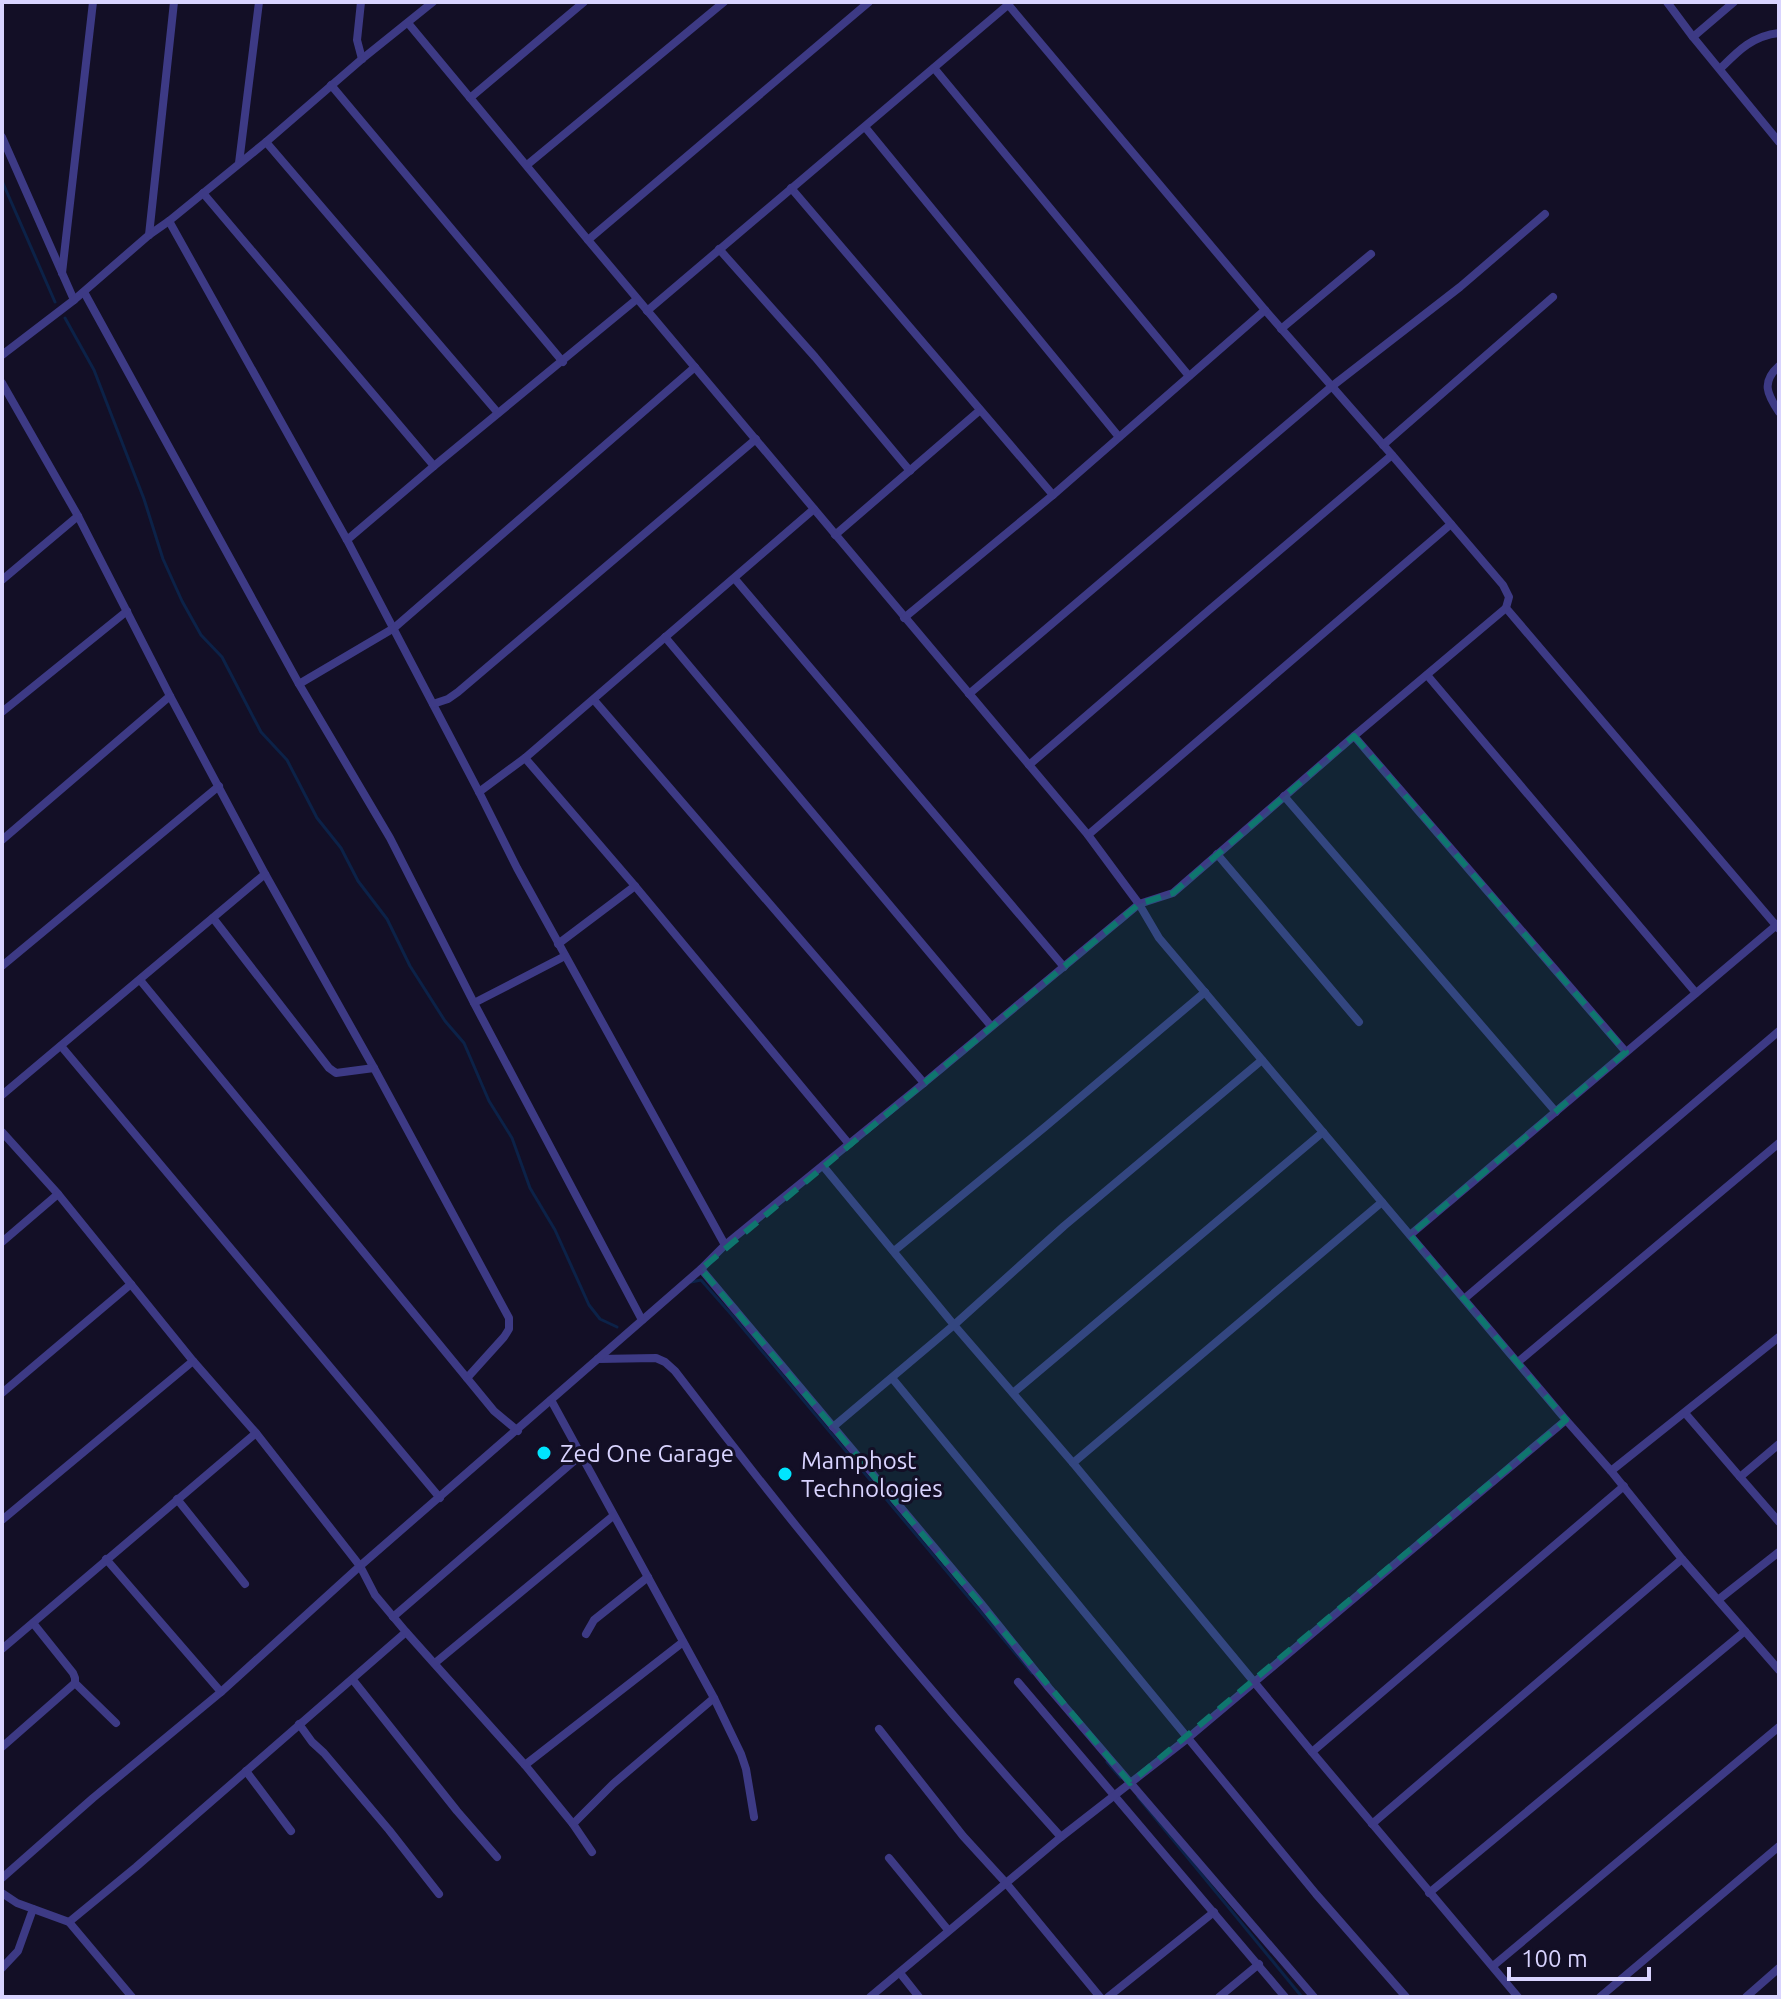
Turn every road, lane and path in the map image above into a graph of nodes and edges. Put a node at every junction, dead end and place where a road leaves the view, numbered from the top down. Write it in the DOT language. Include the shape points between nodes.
graph roads {
  1 [pos="93,2"];
  2 [pos="174,2"];
  3 [pos="259,2"];
  4 [pos="361,2"];
  5 [pos="433,2"];
  6 [pos="584,2"];
  7 [pos="724,2"];
  8 [pos="869,2"];
  9 [pos="1667,2"];
  10 [pos="1734,2"];
  11 [pos="1008,3"];
  12 [pos="408,23"];
  13 [pos="1779,33"];
  14 [pos="1693,37"];
  15 [pos="362,59"];
  16 [pos="934,68"];
  17 [pos="1720,69"];
  18 [pos="331,85"];
  19 [pos="470,98"];
  20 [pos="865,127"];
  21 [pos="2,137"];
  22 [pos="266,142"];
  23 [pos="1779,142"];
  24 [pos="239,163"];
  25 [pos="527,165"];
  26 [pos="791,188"];
  27 [pos="203,193"];
  28 [pos="1545,214"];
  29 [pos="169,221"];
  30 [pos="149,235"];
  31 [pos="588,240"];
  32 [pos="65,243"];
  33 [pos="719,249"];
  34 [pos="53,253"];
  35 [pos="1371,254"];
  36 [pos="62,273"];
  37 [pos="84,292"];
  38 [pos="1553,297"];
  39 [pos="637,299"];
  40 [pos="74,300"];
  41 [pos="1265,310"];
  42 [pos="647,311"];
  43 [pos="1281,329"];
  44 [pos="2,355"];
  45 [pos="563,362"];
  46 [pos="1779,366"];
  47 [pos="695,367"];
  48 [pos="1189,376"];
  49 [pos="2,383"];
  50 [pos="1331,387"];
  51 [pos="979,411"];
  52 [pos="1779,412"];
  53 [pos="498,413"];
  54 [pos="1119,437"];
  55 [pos="756,439"];
  56 [pos="1383,445"];
  57 [pos="1392,455"];
  58 [pos="434,466"];
  59 [pos="910,471"];
  60 [pos="1053,495"];
  61 [pos="814,509"];
  62 [pos="78,516"];
  63 [pos="1451,524"];
  64 [pos="835,535"];
  65 [pos="347,540"];
  66 [pos="735,579"];
  67 [pos="2,580"];
  68 [pos="1506,608"];
  69 [pos="127,611"];
  70 [pos="904,618"];
  71 [pos="394,628"];
  72 [pos="665,637"];
  73 [pos="1427,675"];
  74 [pos="299,684"];
  75 [pos="969,694"];
  76 [pos="170,696"];
  77 [pos="594,700"];
  78 [pos="433,704"];
  79 [pos="2,712"];
  80 [pos="1354,736"];
  81 [pos="525,758"];
  82 [pos="1029,765"];
  83 [pos="219,786"];
  84 [pos="479,792"];
  85 [pos="1284,796"];
  86 [pos="1088,835"];
  87 [pos="2,840"];
  88 [pos="1217,854"];
  89 [pos="265,874"];
  90 [pos="635,886"];
  91 [pos="1139,904"];
  92 [pos="213,918"];
  93 [pos="1778,925"];
  94 [pos="558,944"];
  95 [pos="565,956"];
  96 [pos="2,966"];
  97 [pos="1064,967"];
  98 [pos="140,980"];
  99 [pos="1205,992"];
  100 [pos="1696,993"];
  101 [pos="474,1003"];
  102 [pos="1359,1022"];
  103 [pos="991,1026"];
  104 [pos="1779,1031"];
  105 [pos="61,1046"];
  106 [pos="1626,1052"];
  107 [pos="1262,1060"];
  108 [pos="374,1068"];
  109 [pos="924,1083"];
  110 [pos="2,1095"];
  111 [pos="1556,1112"];
  112 [pos="2,1132"];
  113 [pos="1323,1132"];
  114 [pos="1779,1143"];
  115 [pos="849,1144"];
  116 [pos="823,1166"];
  117 [pos="58,1194"];
  118 [pos="1382,1202"];
  119 [pos="1410,1235"];
  120 [pos="2,1242"];
  121 [pos="725,1245"];
  122 [pos="894,1251"];
  123 [pos="701,1269"];
  124 [pos="131,1284"];
  125 [pos="1464,1299"];
  126 [pos="642,1320"];
  127 [pos="954,1325"];
  128 [pos="1779,1337"];
  129 [pos="598,1359"];
  130 [pos="193,1361"];
  131 [pos="1518,1362"];
  132 [pos="467,1378"];
  133 [pos="892,1378"];
  134 [pos="2,1393"];
  135 [pos="1013,1393"];
  136 [pos="551,1400"];
  137 [pos="1685,1413"];
  138 [pos="1566,1420"];
  139 [pos="833,1427"];
  140 [pos="518,1431"];
  141 [pos="256,1433"];
  142 [pos="1779,1444"];
  143 [pos="581,1455"];
  144 [pos="1073,1463"];
  145 [pos="1611,1471"];
  146 [pos="1740,1477"];
  147 [pos="1624,1486"];
  148 [pos="440,1498"];
  149 [pos="177,1499"];
  150 [pos="613,1516"];
  151 [pos="2,1520"];
  152 [pos="1779,1522"];
  153 [pos="1779,1552"];
  154 [pos="106,1559"];
  155 [pos="1682,1559"];
  156 [pos="360,1566"];
  157 [pos="648,1577"];
  158 [pos="245,1584"];
  159 [pos="1718,1600"];
  160 [pos="393,1617"];
  161 [pos="33,1623"];
  162 [pos="1745,1631"];
  163 [pos="406,1632"];
  164 [pos="586,1634"];
  165 [pos="683,1642"];
  166 [pos="2,1649"];
  167 [pos="435,1663"];
  168 [pos="1779,1670"];
  169 [pos="353,1680"];
  170 [pos="1254,1681"];
  171 [pos="1018,1682"];
  172 [pos="75,1683"];
  173 [pos="221,1692"];
  174 [pos="714,1698"];
  175 [pos="116,1723"];
  176 [pos="299,1724"];
  177 [pos="1779,1727"];
  178 [pos="879,1729"];
  179 [pos="1188,1738"];
  180 [pos="2,1747"];
  181 [pos="1312,1752"];
  182 [pos="525,1765"];
  183 [pos="246,1771"];
  184 [pos="1130,1783"];
  185 [pos="1114,1795"];
  186 [pos="754,1817"];
  187 [pos="573,1824"];
  188 [pos="1372,1824"];
  189 [pos="291,1831"];
  190 [pos="1061,1837"];
  191 [pos="1779,1846"];
  192 [pos="592,1852"];
  193 [pos="497,1857"];
  194 [pos="889,1858"];
  195 [pos="3,1861"];
  196 [pos="10,1870"];
  197 [pos="2,1878"];
  198 [pos="1006,1883"];
  199 [pos="2,1893"];
  200 [pos="1429,1893"];
  201 [pos="439,1894"];
  202 [pos="33,1909"];
  203 [pos="1214,1912"];
  204 [pos="69,1922"];
  205 [pos="948,1930"];
  206 [pos="1259,1964"];
  207 [pos="1493,1966"];
  208 [pos="2,1968"];
  209 [pos="1779,1968"];
  210 [pos="900,1973"];
  211 [pos="132,1997"];
  212 [pos="870,1997"];
  213 [pos="919,1997"];
  214 [pos="1100,1997"];
  215 [pos="1108,1997"];
  216 [pos="1219,1997"];
  217 [pos="1285,1997"];
  218 [pos="1314,1997"];
  219 [pos="1406,1997"];
  220 [pos="1518,1997"];
  221 [pos="1600,1997"];
  222 [pos="1746,1997"];
  1 -- 32 [label="street"];
  2 -- 30 [label="street"];
  3 -- 24 [label="street"];
  4 -- 15 [label="street" via="357,40"];
  5 -- 12 [label="street"];
  6 -- 19 [label="street"];
  7 -- 25 [label="street"];
  8 -- 31 [label="street"];
  9 -- 14 [label="street"];
  10 -- 14 [label="street"];
  11 -- 16 [label="street"];
  11 -- 41 [label="street"];
  12 -- 15 [label="street"];
  12 -- 19 [label="street"];
  13 -- 17 [label="street" via="1765,34 1741,48"];
  14 -- 17 [label="street"];
  15 -- 18 [label="street"];
  16 -- 20 [label="street"];
  16 -- 48 [label="street"];
  17 -- 23 [label="street"];
  18 -- 22 [label="street"];
  18 -- 45 [label="street"];
  19 -- 25 [label="street"];
  20 -- 26 [label="street"];
  20 -- 54 [label="street"];
  21 -- 34 [label="street"];
  22 -- 24 [label="street"];
  22 -- 53 [label="street"];
  24 -- 27 [label="street"];
  25 -- 31 [label="street"];
  26 -- 33 [label="street"];
  26 -- 51 [label="street"];
  27 -- 29 [label="street"];
  27 -- 58 [label="street"];
  28 -- 50 [label="street"];
  29 -- 30 [label="street"];
  29 -- 65 [label="street"];
  30 -- 37 [label="street"];
  31 -- 39 [label="street"];
  32 -- 34 [label="street"];
  32 -- 36 [label="street"];
  33 -- 42 [label="street"];
  33 -- 59 [label="street"];
  34 -- 36 [label="street"];
  35 -- 43 [label="street"];
  36 -- 40 [label="street"];
  37 -- 40 [label="street"];
  37 -- 74 [label="street"];
  38 -- 56 [label="street"];
  39 -- 42 [label="street"];
  39 -- 45 [label="street"];
  40 -- 44 [label="street"];
  41 -- 43 [label="street"];
  41 -- 48 [label="street"];
  42 -- 47 [label="street"];
  43 -- 50 [label="street"];
  45 -- 53 [label="street"];
  46 -- 52 [label="street" via="1771,373 1767,395"];
  47 -- 55 [label="street"];
  47 -- 71 [label="street"];
  48 -- 54 [label="street"];
  49 -- 62 [label="street"];
  50 -- 56 [label="street"];
  50 -- 75 [label="street"];
  51 -- 59 [label="street"];
  51 -- 60 [label="street"];
  53 -- 58 [label="street"];
  54 -- 60 [label="street"];
  55 -- 61 [label="street"];
  55 -- 78 [label="street" via="458,692"];
  56 -- 57 [label="street"];
  57 -- 63 [label="street"];
  57 -- 82 [label="street"];
  58 -- 65 [label="street"];
  59 -- 64 [label="street"];
  60 -- 70 [label="street"];
  61 -- 64 [label="street"];
  61 -- 66 [label="street"];
  62 -- 67 [label="street"];
  62 -- 69 [label="street"];
  63 -- 68 [label="street" via="1503,585 1509,597"];
  63 -- 86 [label="street"];
  64 -- 70 [label="street"];
  65 -- 71 [label="street"];
  66 -- 72 [label="street"];
  66 -- 97 [label="street"];
  68 -- 73 [label="street"];
  68 -- 93 [label="street"];
  69 -- 76 [label="street"];
  69 -- 79 [label="street"];
  70 -- 75 [label="street"];
  71 -- 74 [label="street"];
  71 -- 78 [label="street"];
  72 -- 77 [label="street"];
  72 -- 103 [label="street"];
  73 -- 80 [label="street"];
  73 -- 100 [label="street"];
  74 -- 101 [label="street" via="390,838"];
  75 -- 82 [label="street"];
  76 -- 83 [label="street"];
  76 -- 87 [label="street"];
  77 -- 81 [label="street"];
  77 -- 109 [label="street"];
  78 -- 84 [label="street"];
  80 -- 85 [label="street"];
  80 -- 106 [label="street"];
  81 -- 84 [label="street"];
  81 -- 90 [label="street"];
  82 -- 86 [label="street"];
  83 -- 89 [label="street"];
  83 -- 96 [label="street"];
  84 -- 94 [label="street"];
  85 -- 88 [label="street"];
  85 -- 111 [label="street"];
  86 -- 91 [label="street"];
  88 -- 91 [label="street" via="1173,893"];
  88 -- 102 [label="street"];
  89 -- 92 [label="street"];
  89 -- 108 [label="street"];
  90 -- 94 [label="street"];
  90 -- 115 [label="street"];
  91 -- 97 [label="street"];
  91 -- 99 [label="street" via="1159,938"];
  92 -- 98 [label="street"];
  92 -- 108 [label="street" via="329,1068 336,1073"];
  93 -- 100 [label="street"];
  94 -- 95 [label="street"];
  95 -- 101 [label="street"];
  95 -- 121 [label="street"];
  97 -- 103 [label="street"];
  98 -- 105 [label="street"];
  98 -- 132 [label="street"];
  99 -- 107 [label="street"];
  99 -- 122 [label="street"];
  100 -- 106 [label="street"];
  101 -- 126 [label="street"];
  103 -- 109 [label="street"];
  104 -- 125 [label="street"];
  105 -- 110 [label="street"];
  105 -- 148 [label="street"];
  106 -- 111 [label="street"];
  107 -- 113 [label="street"];
  107 -- 127 [label="street"];
  108 -- 132 [label="street" via="509,1318 504,1337"];
  109 -- 115 [label="street"];
  111 -- 119 [label="street"];
  112 -- 117 [label="street"];
  113 -- 118 [label="street"];
  113 -- 135 [label="street"];
  114 -- 131 [label="street"];
  115 -- 116 [label="street"];
  116 -- 121 [label="street"];
  116 -- 122 [label="street"];
  117 -- 120 [label="street"];
  117 -- 124 [label="street"];
  118 -- 119 [label="street"];
  118 -- 144 [label="street"];
  119 -- 125 [label="street"];
  121 -- 123 [label="street"];
  122 -- 127 [label="street"];
  123 -- 126 [label="street"];
  123 -- 139 [label="street"];
  124 -- 130 [label="street"];
  124 -- 134 [label="street"];
  125 -- 131 [label="street"];
  126 -- 129 [label="street"];
  127 -- 133 [label="street"];
  127 -- 135 [label="street"];
  128 -- 137 [label="street"];
  129 -- 136 [label="street"];
  129 -- 190 [label="street" via="656,1358 675,1371 952,1716"];
  130 -- 141 [label="street"];
  130 -- 151 [label="street"];
  131 -- 138 [label="street"];
  132 -- 140 [label="street"];
  133 -- 139 [label="street"];
  133 -- 179 [label="street"];
  135 -- 144 [label="street"];
  136 -- 140 [label="street"];
  136 -- 143 [label="street"];
  137 -- 145 [label="street"];
  137 -- 146 [label="street"];
  138 -- 145 [label="street"];
  138 -- 170 [label="street"];
  139 -- 184 [label="street"];
  140 -- 148 [label="street"];
  141 -- 149 [label="street"];
  141 -- 156 [label="street"];
  142 -- 146 [label="street"];
  143 -- 150 [label="street"];
  143 -- 160 [label="street"];
  144 -- 170 [label="street"];
  145 -- 147 [label="street"];
  146 -- 152 [label="street"];
  147 -- 155 [label="street"];
  147 -- 181 [label="street"];
  148 -- 156 [label="street"];
  149 -- 154 [label="street"];
  149 -- 158 [label="street"];
  150 -- 157 [label="street"];
  150 -- 167 [label="street"];
  153 -- 159 [label="street"];
  154 -- 161 [label="street"];
  154 -- 173 [label="street"];
  155 -- 159 [label="street"];
  155 -- 188 [label="street"];
  156 -- 160 [label="street"];
  156 -- 173 [label="street"];
  157 -- 164 [label="street" via="594,1620"];
  157 -- 165 [label="street"];
  159 -- 162 [label="street"];
  160 -- 163 [label="street"];
  161 -- 166 [label="street"];
  161 -- 172 [label="street" via="73,1673"];
  162 -- 168 [label="street"];
  162 -- 200 [label="street"];
  163 -- 167 [label="street"];
  163 -- 169 [label="street"];
  165 -- 174 [label="street"];
  165 -- 182 [label="street"];
  167 -- 182 [label="street"];
  169 -- 176 [label="street"];
  169 -- 193 [label="street"];
  170 -- 179 [label="street"];
  170 -- 181 [label="street"];
  171 -- 185 [label="street"];
  172 -- 175 [label="street"];
  172 -- 180 [label="street"];
  173 -- 196 [label="street"];
  174 -- 186 [label="street" via="741,1754"];
  174 -- 187 [label="street"];
  176 -- 183 [label="street"];
  176 -- 201 [label="street"];
  177 -- 207 [label="street"];
  178 -- 198 [label="street"];
  179 -- 184 [label="street"];
  179 -- 219 [label="street"];
  181 -- 188 [label="street"];
  182 -- 187 [label="street"];
  183 -- 189 [label="street"];
  183 -- 204 [label="street"];
  184 -- 185 [label="street"];
  184 -- 218 [label="street"];
  185 -- 190 [label="street"];
  185 -- 203 [label="street"];
  187 -- 192 [label="street"];
  188 -- 200 [label="street"];
  190 -- 198 [label="street"];
  191 -- 221 [label="street"];
  194 -- 205 [label="street"];
  195 -- 196 [label="street"];
  196 -- 197 [label="street"];
  198 -- 205 [label="street"];
  198 -- 214 [label="street"];
  199 -- 202 [label="street"];
  200 -- 207 [label="street"];
  202 -- 204 [label="street"];
  202 -- 208 [label="street" via="18,1951"];
  203 -- 206 [label="street"];
  203 -- 215 [label="street"];
  204 -- 211 [label="street"];
  205 -- 210 [label="street"];
  206 -- 216 [label="street"];
  206 -- 217 [label="street"];
  207 -- 220 [label="street"];
  209 -- 222 [label="street"];
  210 -- 212 [label="street"];
  210 -- 213 [label="street"];
}
